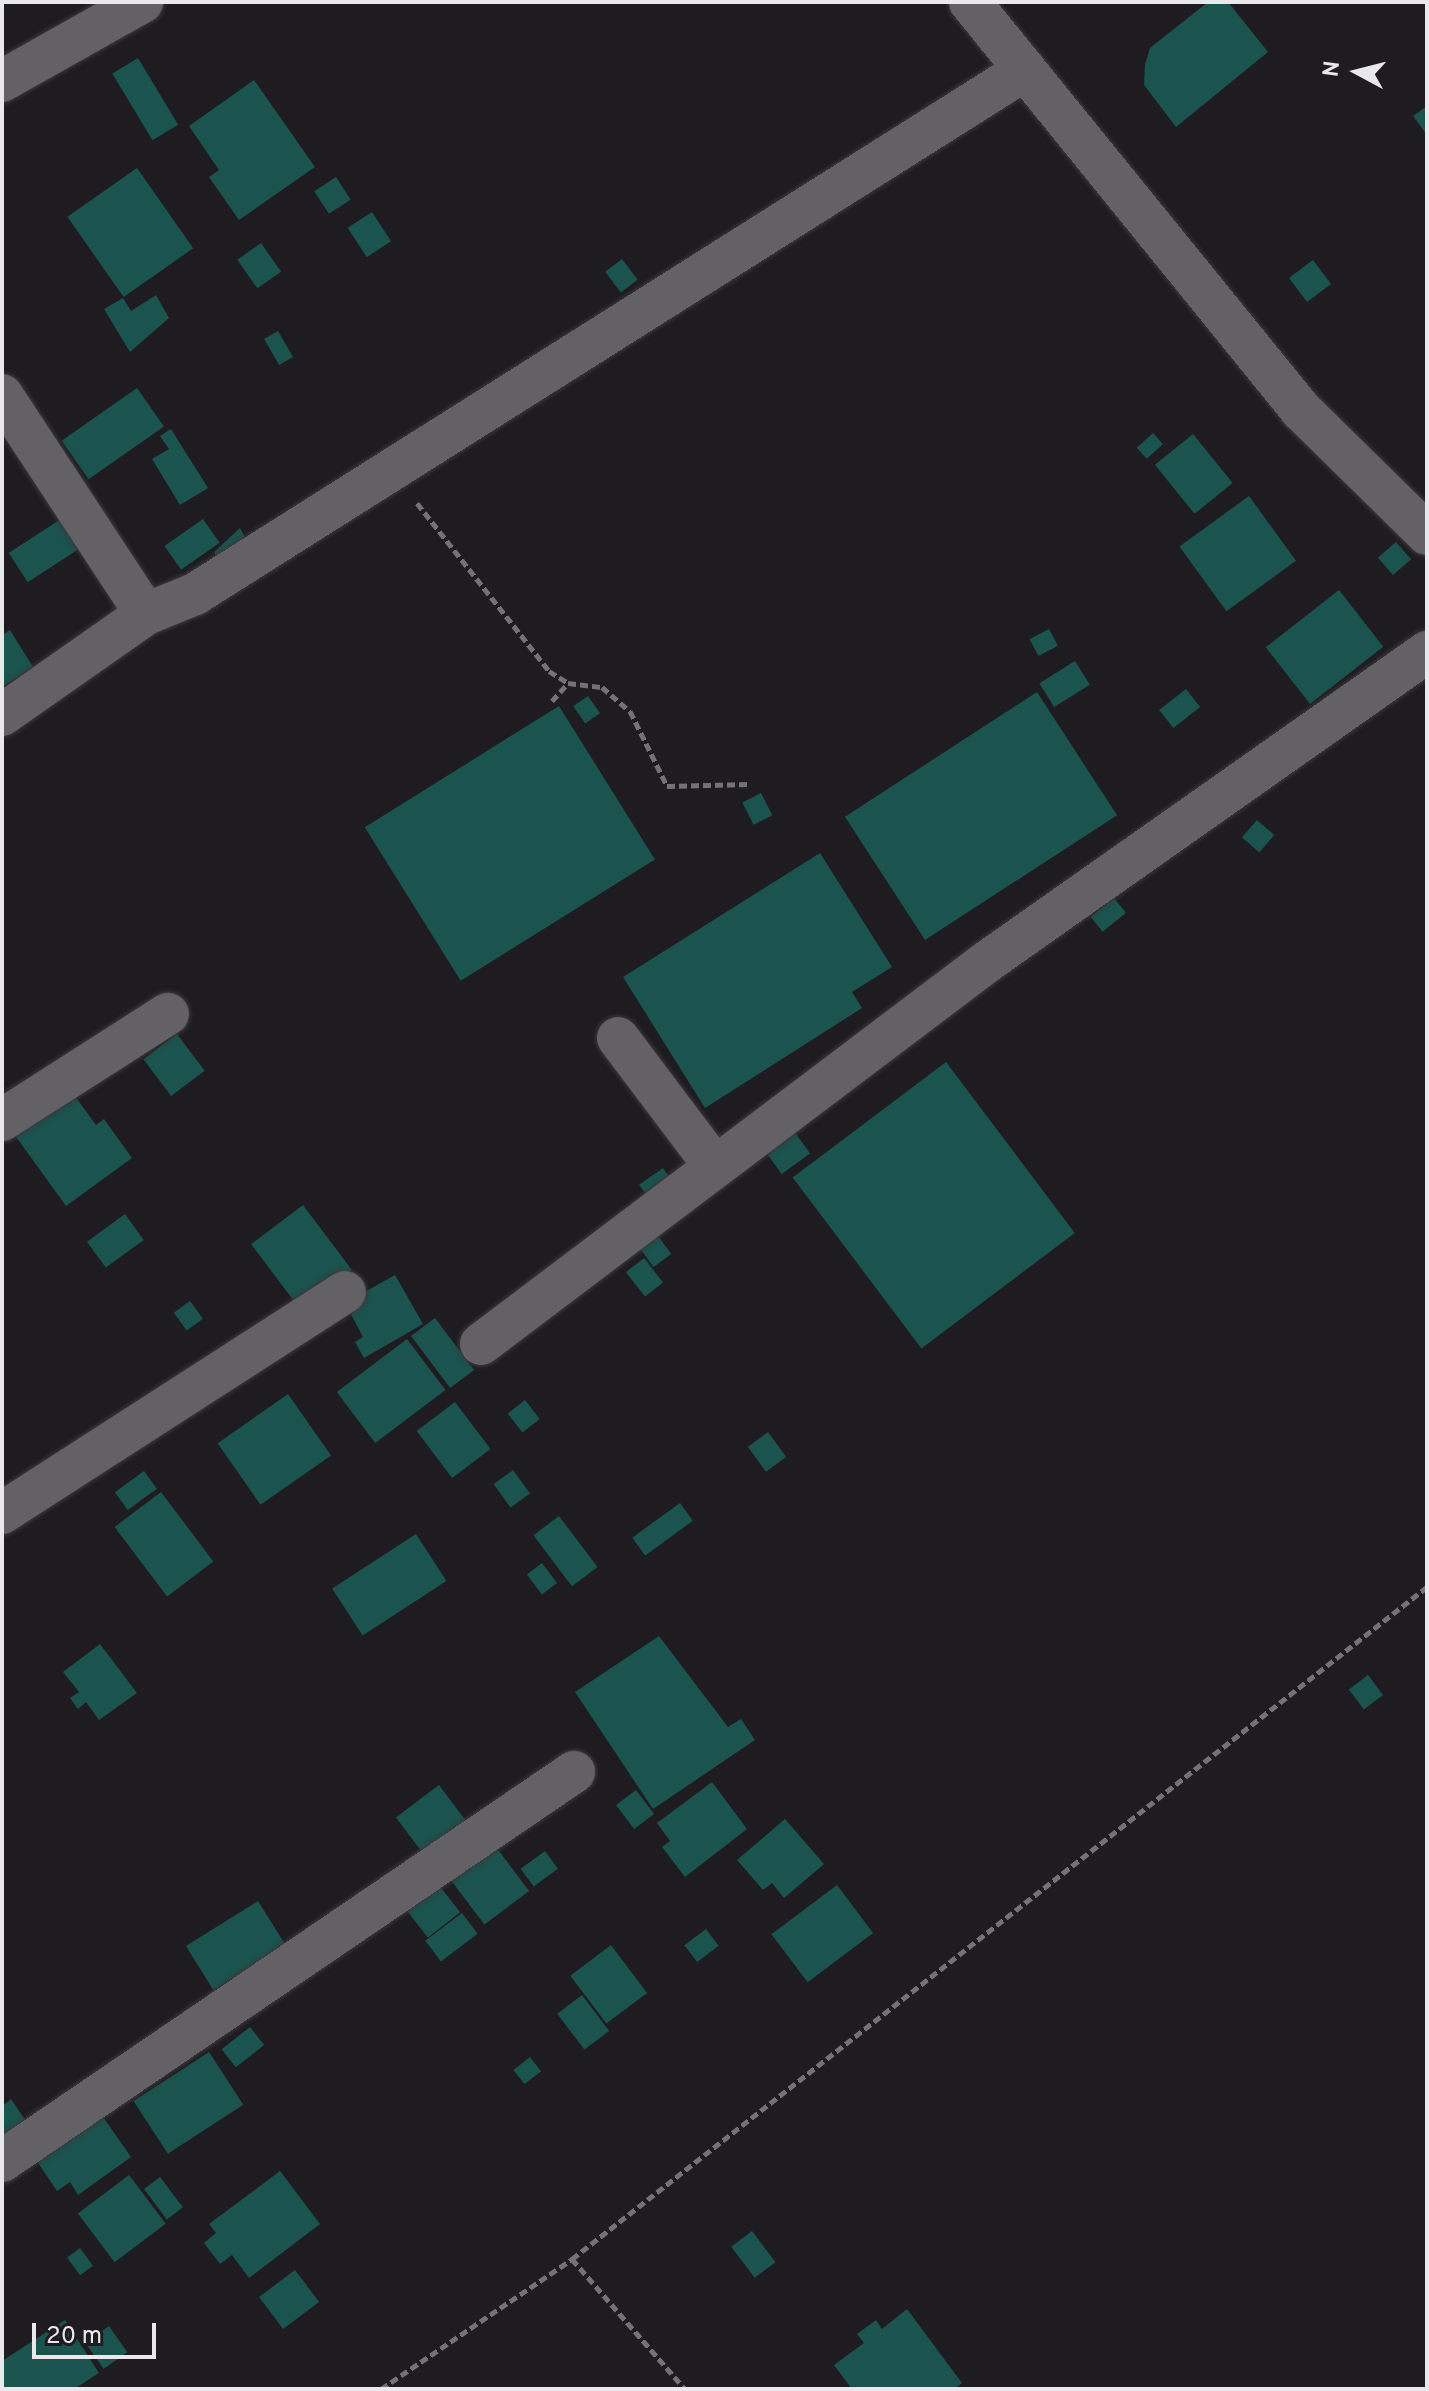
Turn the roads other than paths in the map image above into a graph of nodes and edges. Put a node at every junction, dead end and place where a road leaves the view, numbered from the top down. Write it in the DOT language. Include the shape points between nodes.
graph roads {
  1 [pos="142,2"];
  2 [pos="970,2"];
  3 [pos="1025,70"];
  4 [pos="2,81"];
  5 [pos="2,395"];
  6 [pos="1427,534"];
  7 [pos="146,614"];
  8 [pos="1427,652"];
  9 [pos="2,715"];
  10 [pos="168,1014"];
  11 [pos="618,1038"];
  12 [pos="2,1120"];
  13 [pos="713,1164"];
  14 [pos="345,1292"];
  15 [pos="481,1344"];
  16 [pos="2,1513"];
  17 [pos="574,1772"];
  18 [pos="2,2161"];
  1 -- 4 [label="street"];
  2 -- 3 [label="street"];
  3 -- 6 [label="street" via="1301,410"];
  3 -- 7 [label="street" via="195,594"];
  5 -- 7 [label="street"];
  7 -- 9 [label="street"];
  8 -- 13 [label="street"];
  10 -- 12 [label="street"];
  11 -- 13 [label="street"];
  13 -- 15 [label="street"];
  14 -- 16 [label="street"];
  17 -- 18 [label="street"];
}
